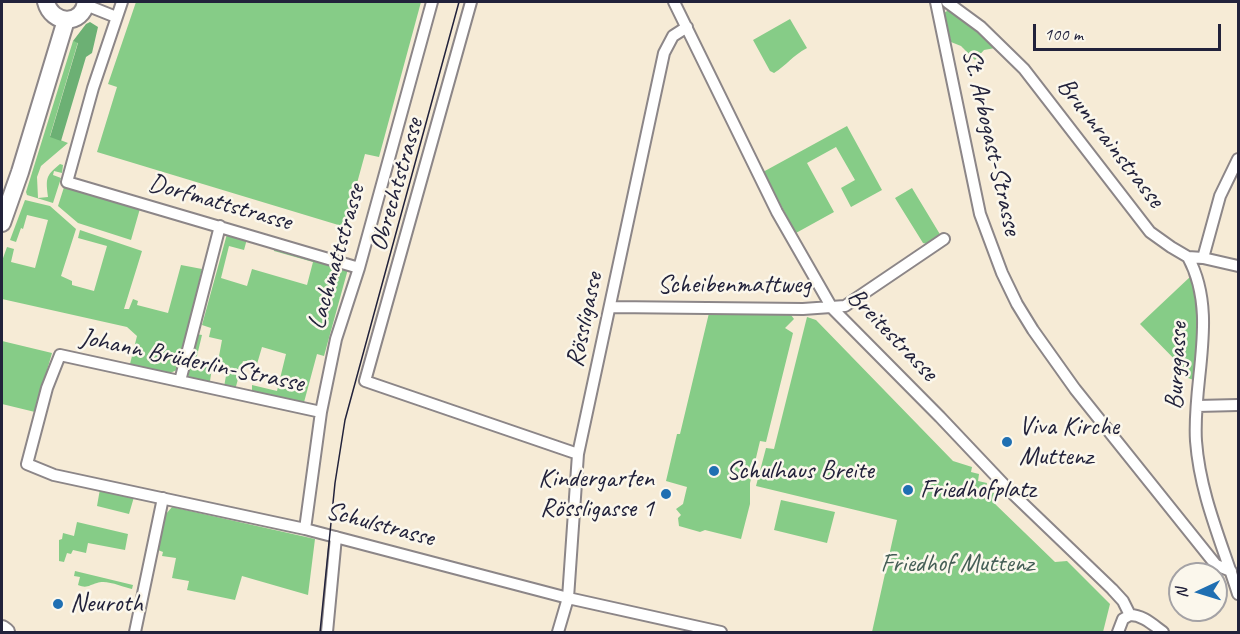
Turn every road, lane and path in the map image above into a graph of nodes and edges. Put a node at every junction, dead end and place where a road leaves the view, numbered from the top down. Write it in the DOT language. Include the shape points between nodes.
graph roads {
  1 [pos="46,2"];
  2 [pos="122,2"];
  3 [pos="432,2"];
  4 [pos="471,2"];
  5 [pos="674,2"];
  6 [pos="936,2"];
  7 [pos="947,2"];
  8 [pos="86,3"];
  9 [pos="116,17"];
  10 [pos="66,20"];
  11 [pos="687,27"];
  12 [pos="1239,159"];
  13 [pos="2,223"];
  14 [pos="220,226"];
  15 [pos="944,239"];
  16 [pos="1188,257"];
  17 [pos="1203,258"];
  18 [pos="1239,266"];
  19 [pos="360,268"];
  20 [pos="611,307"];
  21 [pos="832,308"];
  22 [pos="180,381"];
  23 [pos="1239,405"];
  24 [pos="1197,406"];
  25 [pos="321,412"];
  26 [pos="578,454"];
  27 [pos="27,464"];
  28 [pos="163,498"];
  29 [pos="305,529"];
  30 [pos="336,537"];
  31 [pos="1231,572"];
  32 [pos="1239,594"];
  33 [pos="568,598"];
  34 [pos="1130,615"];
  35 [pos="2,629"];
  36 [pos="6,633"];
  37 [pos="135,633"];
  38 [pos="327,633"];
  39 [pos="558,633"];
  40 [pos="721,633"];
  41 [pos="1118,633"];
  42 [pos="1163,633"];
  1 -- 10 [label="main road" via="55,16"];
  2 -- 9 [label="street"];
  3 -- 19 [label="street, Lachmattstrasse"];
  4 -- 26 [label="street, Obrechtstrasse" via="365,381"];
  5 -- 11 [label="street, Breitestrasse"];
  6 -- 31 [label="street, St. Arbogast-Strasse" via="980,214 1017,304 1080,395 1216,566"];
  7 -- 16 [label="street, Brunnrainstrasse" via="981,27 1024,69 1150,232"];
  8 -- 9 [label="street"];
  8 -- 10 [label="main road" via="79,16"];
  9 -- 14 [label="street, Dorfmattstrasse" via="67,182"];
  10 -- 13 [label="main road"];
  11 -- 20 [label="street, Rössligasse" via="673,36 664,53"];
  11 -- 21 [label="street, Breitestrasse" via="777,212"];
  12 -- 17 [label="street" via="1220,196"];
  14 -- 19 [label="street, Dorfmattstrasse"];
  14 -- 22 [label="street"];
  15 -- 21 [label="street, Scheibenmattweg" via="845,306"];
  16 -- 17 [label="street"];
  16 -- 24 [label="street, Burggasse" via="1201,290 1203,315"];
  17 -- 18 [label="street"];
  19 -- 25 [label="street, Lachmattstrasse" via="336,339"];
  20 -- 21 [label="street, Scheibenmattweg"];
  20 -- 26 [label="street, Rössligasse"];
  21 -- 34 [label="street, Breitestrasse" via="1011,492 1112,589"];
  22 -- 25 [label="street, Johann Brüderlin-Strasse"];
  22 -- 27 [label="street, Johann Brüderlin-Strasse" via="60,354"];
  23 -- 24 [label="street"];
  24 -- 31 [label="street, Burggasse" via="1196,441 1205,499"];
  25 -- 29 [label="street, Lachmattstrasse"];
  26 -- 33 [label="street, Rössligasse"];
  27 -- 28 [label="street, Schulstrasse" via="54,475"];
  28 -- 29 [label="street, Schulstrasse"];
  28 -- 37 [label="street"];
  29 -- 30 [label="street, Schulstrasse"];
  30 -- 33 [label="street, Schulstrasse"];
  30 -- 38 [label="street"];
  31 -- 32 [label="street, Burggasse"];
  33 -- 39 [label="street, Rössligasse"];
  33 -- 40 [label="street, Schulstrasse"];
  34 -- 41 [label="street" via="1123,618"];
  34 -- 42 [label="street" via="1144,618"];
  35 -- 36 [label="main road"];
}
